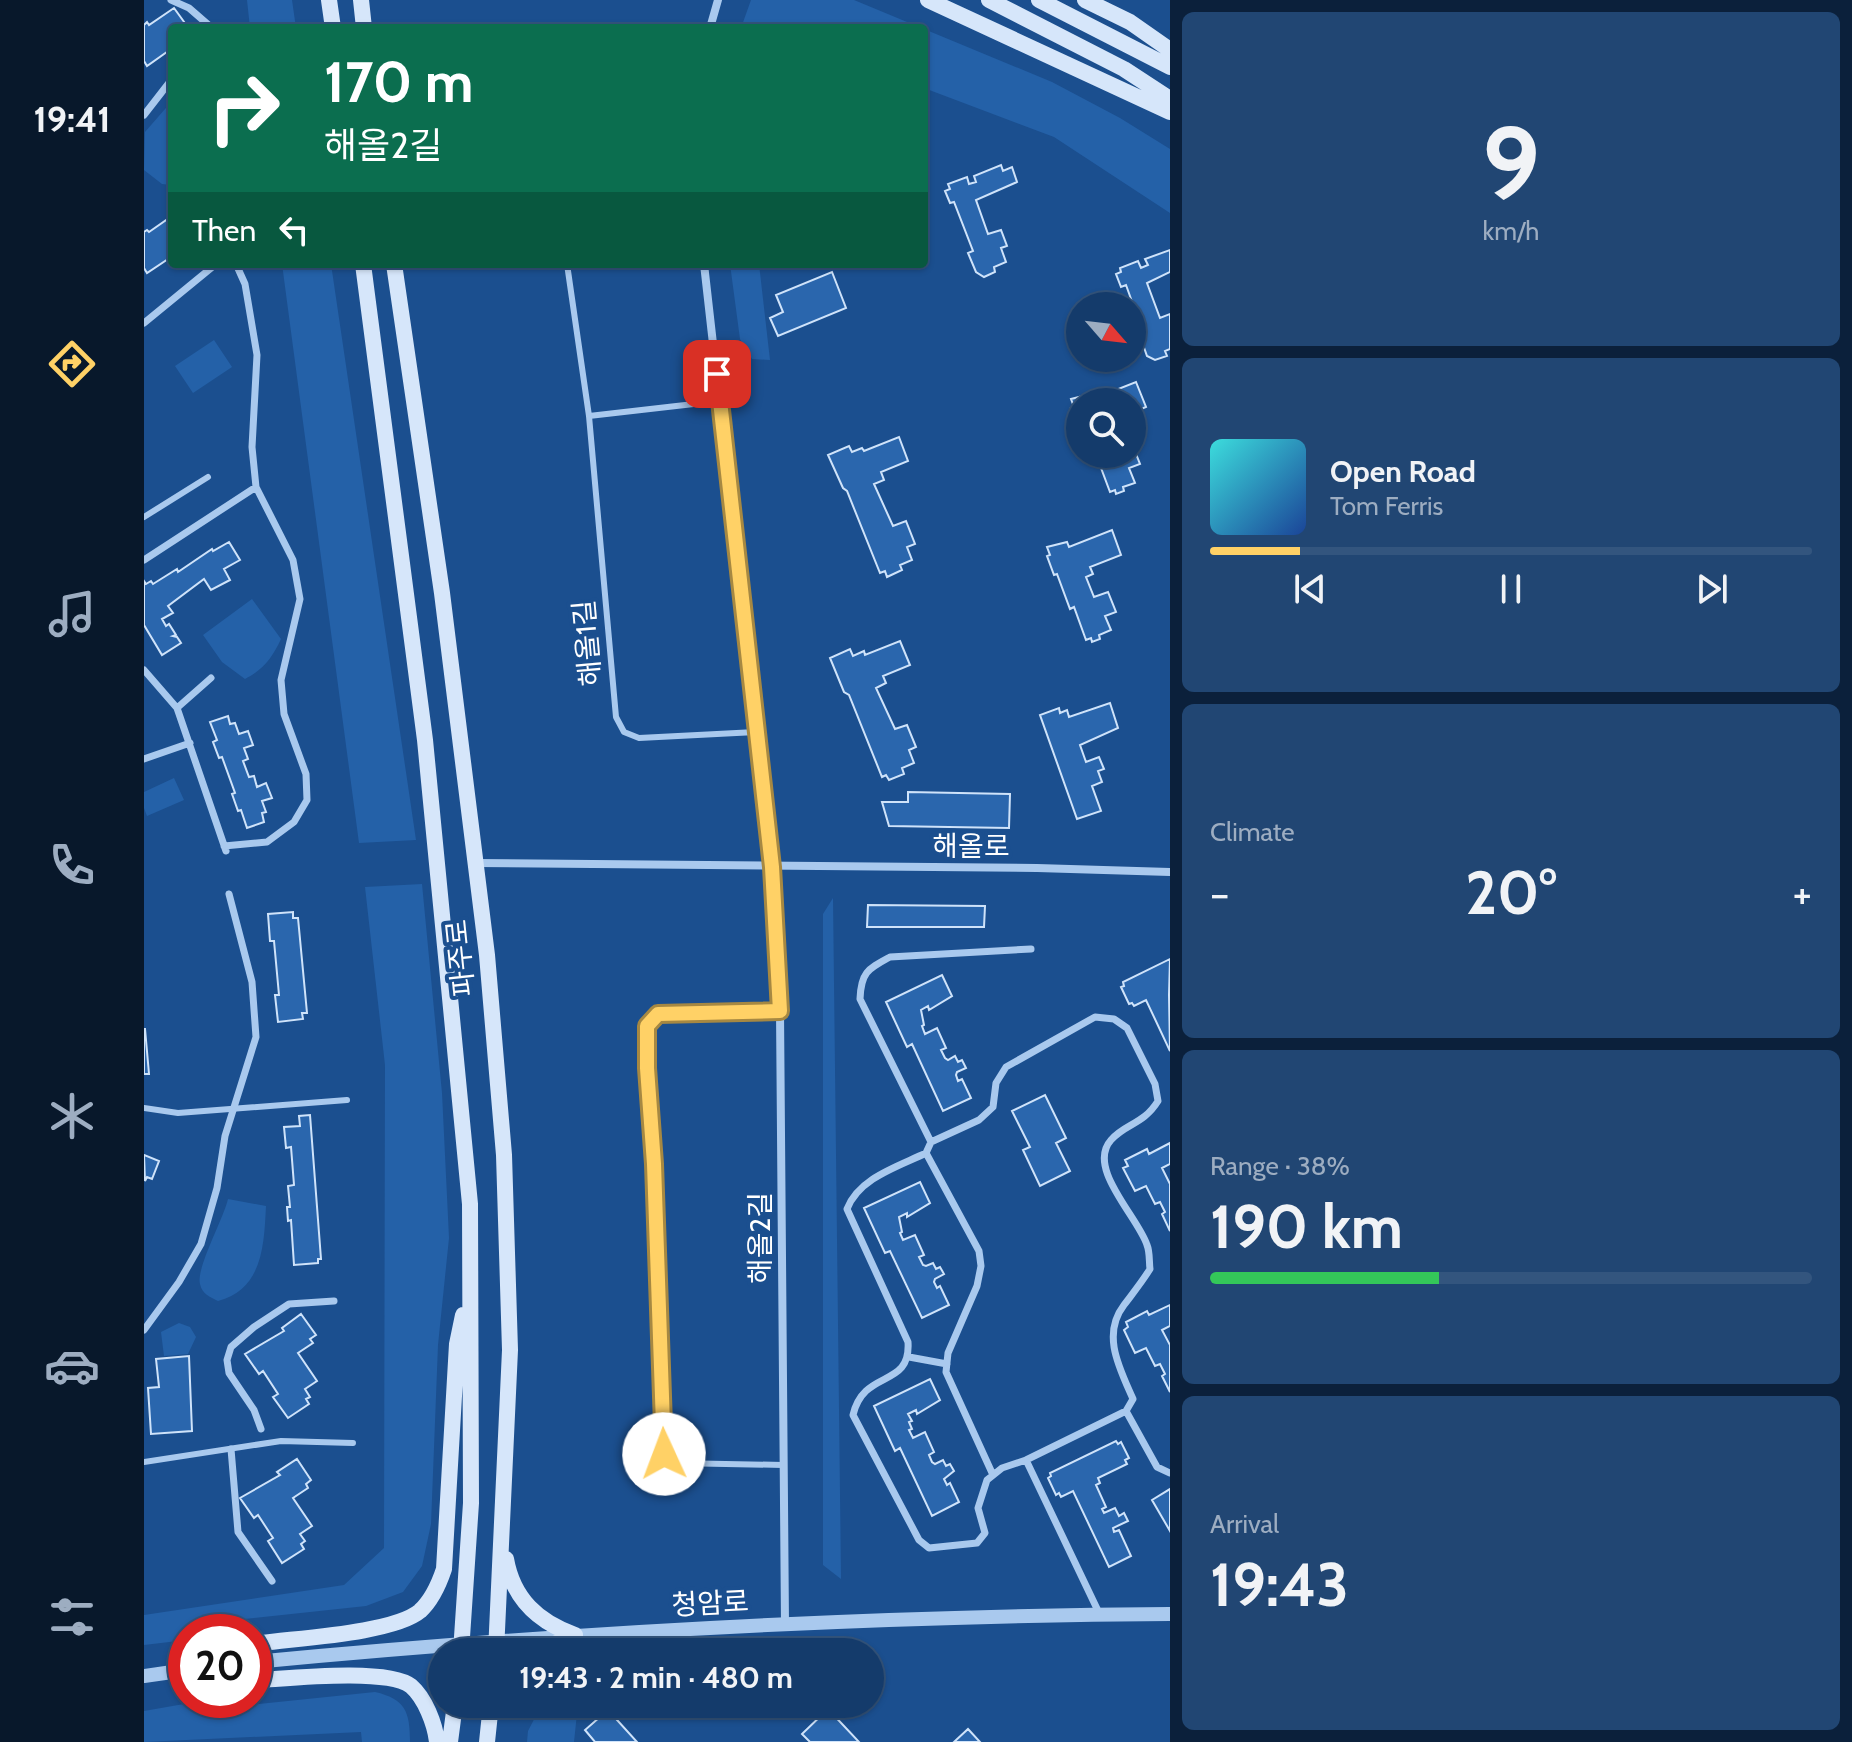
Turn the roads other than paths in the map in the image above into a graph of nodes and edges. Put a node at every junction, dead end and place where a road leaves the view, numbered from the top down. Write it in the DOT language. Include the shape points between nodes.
graph roads {
  1 [pos="171,0"];
  2 [pos="329,0"];
  3 [pos="718,0"];
  4 [pos="928,0"];
  5 [pos="989,0"];
  6 [pos="1039,0"];
  7 [pos="1085,0"];
  8 [pos="361,1"];
  9 [pos="207,24"];
  10 [pos="332,24"];
  11 [pos="364,24"];
  12 [pos="711,24"];
  13 [pos="1170,50"];
  14 [pos="1170,67"];
  15 [pos="168,84"];
  16 [pos="1170,99"];
  17 [pos="1170,112"];
  18 [pos="144,115"];
  19 [pos="211,268"];
  20 [pos="238,268"];
  21 [pos="364,268"];
  22 [pos="395,268"];
  23 [pos="568,268"];
  24 [pos="704,268"];
  25 [pos="144,323"];
  26 [pos="720,401"];
  27 [pos="589,416"];
  28 [pos="208,477"];
  29 [pos="256,487"];
  30 [pos="144,517"];
  31 [pos="144,560"];
  32 [pos="144,670"];
  33 [pos="211,678"];
  34 [pos="177,708"];
  35 [pos="756,732"];
  36 [pos="190,743"];
  37 [pos="144,759"];
  38 [pos="476,863"];
  39 [pos="772,867"];
  40 [pos="1170,872"];
  41 [pos="229,894"];
  42 [pos="1031,949"];
  43 [pos="780,1011"];
  44 [pos="347,1100"];
  45 [pos="144,1108"];
  46 [pos="235,1108"];
  47 [pos="931,1142"];
  48 [pos="926,1153"];
  49 [pos="470,1282"];
  50 [pos="334,1301"];
  51 [pos="144,1330"];
  52 [pos="909,1357"];
  53 [pos="947,1364"];
  54 [pos="1126,1411"];
  55 [pos="261,1429"];
  56 [pos="353,1443"];
  57 [pos="231,1449"];
  58 [pos="1026,1460"];
  59 [pos="144,1462"];
  60 [pos="783,1465"];
  61 [pos="1170,1473"];
  62 [pos="993,1475"];
  63 [pos="502,1538"];
  64 [pos="272,1581"];
  65 [pos="1170,1614"];
  66 [pos="1100,1615"];
  67 [pos="785,1626"];
  68 [pos="575,1635"];
  69 [pos="462,1638"];
  70 [pos="497,1638"];
  71 [pos="554,1638"];
  72 [pos="568,1638"];
  73 [pos="272,1642"];
  74 [pos="428,1650"];
  75 [pos="272,1661"];
  76 [pos="168,1673"];
  77 [pos="144,1676"];
  78 [pos="272,1680"];
  79 [pos="453,1718"];
  80 [pos="437,1742"];
  81 [pos="450,1742"];
  1 -- 9 [label="street"];
  2 -- 10 [label="main road"];
  3 -- 12 [label="street"];
  4 -- 17 [label="main road"];
  5 -- 16 [label="main road" via="1124,69"];
  6 -- 14 [label="main road"];
  7 -- 13 [label="main road"];
  8 -- 11 [label="main road"];
  15 -- 18 [label="street"];
  19 -- 25 [label="street"];
  20 -- 29 [label="street" via="257,355 252,447"];
  21 -- 49 [label="main road, 파주로" via="425,740 470,1204"];
  22 -- 38 [label="main road, 파주로"];
  23 -- 27 [label="lane, 해올1길"];
  24 -- 26 [label="street"];
  26 -- 27 [label="lane"];
  26 -- 35 [label="street"];
  27 -- 35 [label="lane, 해올1길" via="616,717 624,732 639,738"];
  28 -- 30 [label="lane"];
  29 -- 31 [label="street"];
  29 -- 36 [label="street" via="293,560 300,599 281,680 284,714 306,774 307,800 294,822 267,842 225,849"];
  32 -- 34 [label="street"];
  33 -- 34 [label="street"];
  34 -- 36 [label="street"];
  35 -- 39 [label="street"];
  36 -- 37 [label="street"];
  38 -- 39 [label="street, 해올로"];
  38 -- 63 [label="main road, 파주로" via="505,1170 510,1350"];
  39 -- 40 [label="street, 해올로"];
  39 -- 43 [label="street, 해올2길"];
  41 -- 46 [label="street" via="252,982 256,1037"];
  42 -- 47 [label="street" via="890,957 861,980 860,999"];
  43 -- 60 [label="street, 해올2길"];
  43 -- 60 [label="lane" via="658,1014 647,1026 647,1040 664,1454 674,1463"];
  44 -- 46 [label="lane"];
  45 -- 46 [label="lane" via="178,1113"];
  46 -- 51 [label="street" via="201,1244"];
  47 -- 48 [label="street"];
  47 -- 54 [label="street" via="979,1120 993,1107 996,1083 1006,1067 1047,1042 1095,1017 1114,1019 1127,1028 1158,1101 1149,1115 1111,1140 1104,1156 1105,1171 1148,1246 1150,1269 1121,1307 1112,1335 1114,1355 1133,1399"];
  48 -- 52 [label="street" via="865,1183 847,1209 908,1342"];
  48 -- 53 [label="street" via="979,1251 981,1266"];
  49 -- 69 [label="main road, 파주로" via="471,1503"];
  49 -- 73 [label="main road" via="457,1344 444,1569 438,1588 419,1612 388,1626"];
  50 -- 55 [label="street" via="289,1304 231,1347 229,1373"];
  52 -- 53 [label="street"];
  52 -- 62 [label="street" via="899,1372 857,1399 853,1415 919,1540 929,1548 977,1543 985,1533 978,1508"];
  53 -- 62 [label="street"];
  54 -- 58 [label="street"];
  54 -- 61 [label="street" via="1157,1467"];
  56 -- 57 [label="lane" via="281,1441"];
  57 -- 59 [label="lane"];
  57 -- 64 [label="street" via="238,1532"];
  58 -- 62 [label="street"];
  58 -- 66 [label="street"];
  60 -- 67 [label="street, 해올2길"];
  63 -- 68 [label="main road" via="508,1573 519,1596 535,1616"];
  63 -- 70 [label="main road, 파주로"];
  65 -- 66 [label="street, 청암로"];
  66 -- 67 [label="street, 청암로"];
  67 -- 68 [label="street, 청암로"];
  68 -- 71 [label="street, 청암로"];
  68 -- 72 [label="main road"];
  74 -- 75 [label="street, 청암로"];
  76 -- 77 [label="street"];
  78 -- 80 [label="main road" via="397,1679 412,1686 425,1705"];
  79 -- 81 [label="main road"];
}
